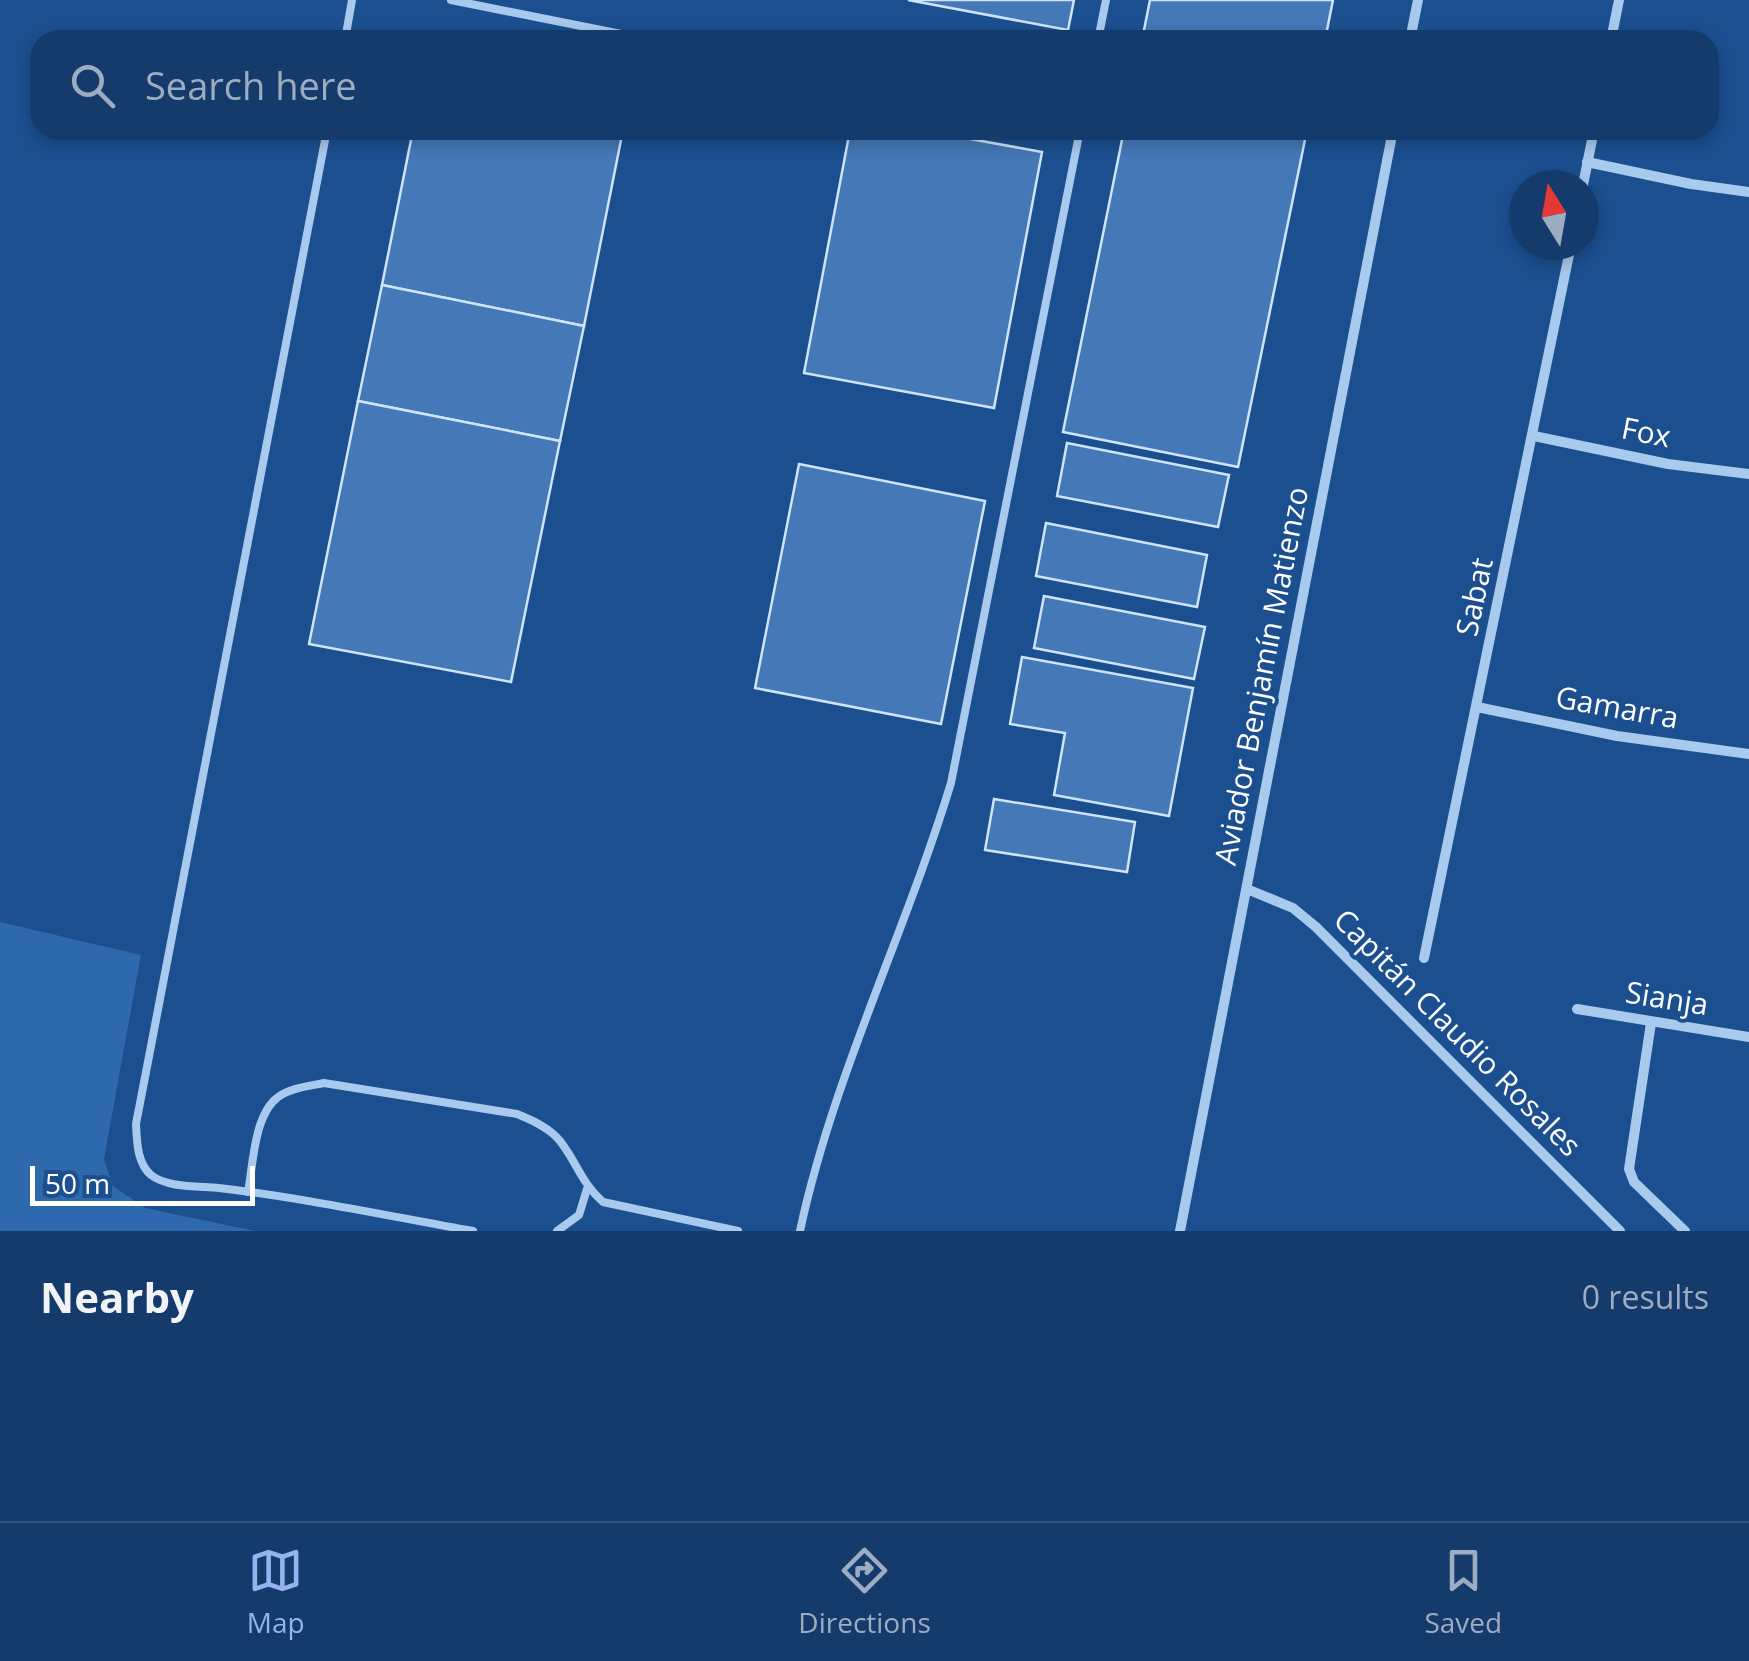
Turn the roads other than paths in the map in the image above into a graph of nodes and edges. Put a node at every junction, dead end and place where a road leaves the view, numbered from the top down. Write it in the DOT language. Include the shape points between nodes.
graph roads {
  1 [pos="352,0"];
  2 [pos="451,0"];
  3 [pos="1106,0"];
  4 [pos="1418,0"];
  5 [pos="1619,0"];
  6 [pos="346,30"];
  7 [pos="601,30"];
  8 [pos="1100,30"];
  9 [pos="1412,30"];
  10 [pos="1613,30"];
  11 [pos="325,140"];
  12 [pos="1078,140"];
  13 [pos="1391,140"];
  14 [pos="1592,140"];
  15 [pos="1588,162"];
  16 [pos="1586,170"];
  17 [pos="1749,192"];
  18 [pos="1568,260"];
  19 [pos="1534,436"];
  20 [pos="1749,474"];
  21 [pos="1477,708"];
  22 [pos="1749,754"];
  23 [pos="1247,889"];
  24 [pos="1424,958"];
  25 [pos="1577,1009"];
  26 [pos="1651,1023"];
  27 [pos="1749,1037"];
  28 [pos="588,1189"];
  29 [pos="248,1192"];
  30 [pos="473,1231"];
  31 [pos="557,1231"];
  32 [pos="738,1231"];
  33 [pos="800,1231"];
  34 [pos="1180,1231"];
  35 [pos="1620,1231"];
  36 [pos="1684,1231"];
  1 -- 6 [label="lane"];
  2 -- 7 [label="lane"];
  3 -- 8 [label="lane"];
  4 -- 9 [label="street"];
  5 -- 10 [label="street"];
  11 -- 29 [label="lane" via="136,1124 141,1161 152,1176"];
  12 -- 33 [label="lane" via="951,783 842,1085"];
  13 -- 23 [label="street, Aviador Benjamín Matienzo"];
  14 -- 15 [label="street"];
  15 -- 16 [label="street"];
  15 -- 17 [label="street"];
  18 -- 19 [label="street, Sabat"];
  19 -- 20 [label="street, Fox"];
  19 -- 21 [label="street, Sabat"];
  21 -- 22 [label="street, Gamarra"];
  21 -- 24 [label="street, Sabat"];
  23 -- 34 [label="street, Aviador Benjamín Matienzo"];
  23 -- 35 [label="street, Capitán Claudio Rosales" via="1292,908 1316,927"];
  25 -- 26 [label="street, Sianja"];
  26 -- 27 [label="street, Sianja"];
  26 -- 36 [label="street" via="1629,1169"];
  28 -- 29 [label="lane" via="559,1139 518,1114 324,1083 276,1098 262,1121"];
  28 -- 31 [label="lane" via="578,1215"];
  28 -- 32 [label="lane" via="622,1208"];
  29 -- 30 [label="lane"];
}
